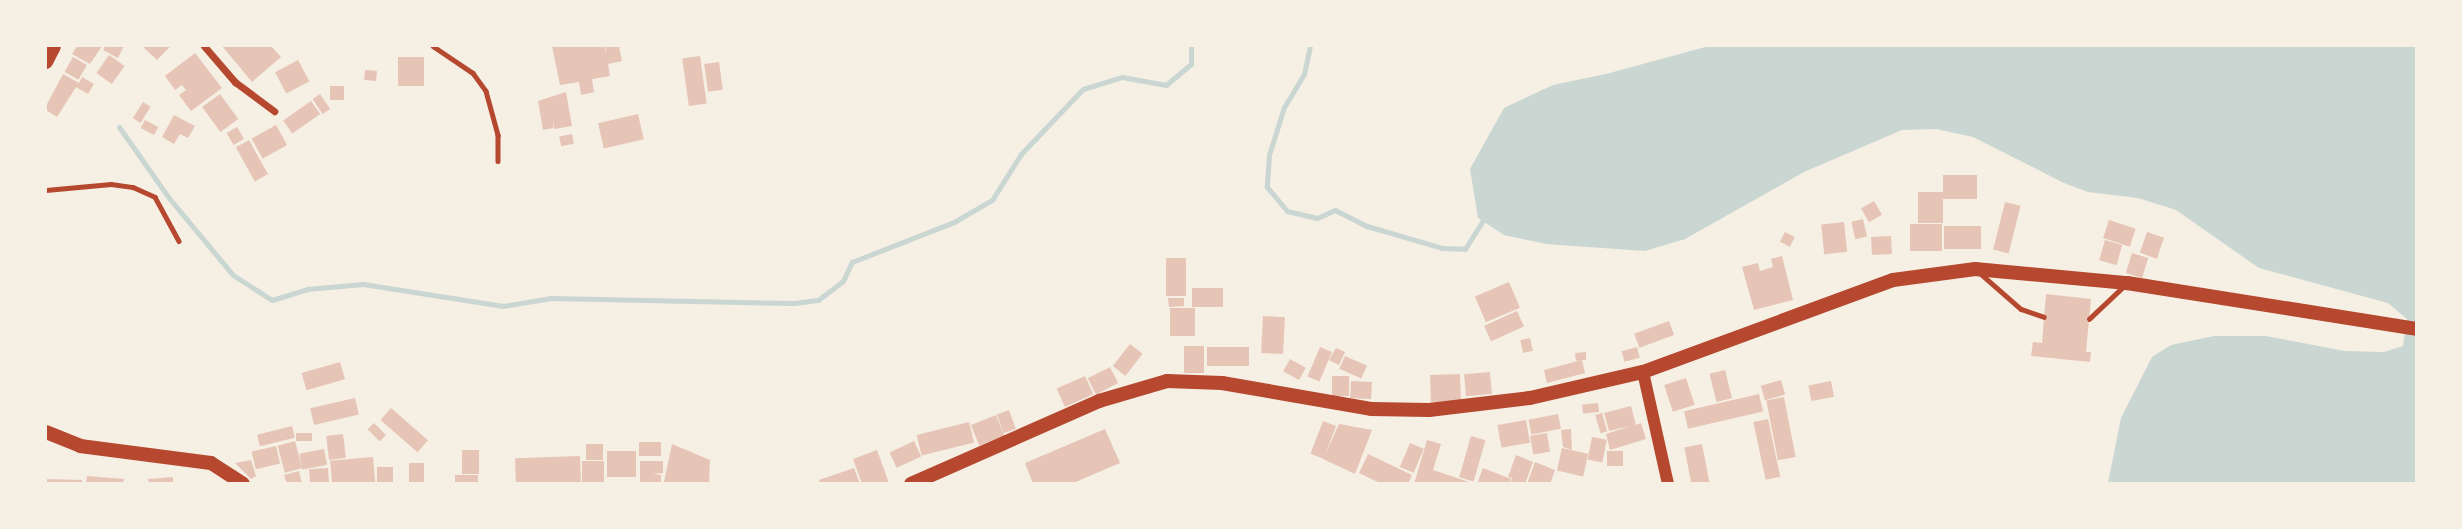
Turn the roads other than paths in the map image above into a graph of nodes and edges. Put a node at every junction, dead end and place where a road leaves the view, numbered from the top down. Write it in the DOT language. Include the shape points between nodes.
graph roads {
  1 [pos="54,46"];
  2 [pos="204,46"];
  3 [pos="433,46"];
  4 [pos="46,62"];
  5 [pos="274,111"];
  6 [pos="498,161"];
  7 [pos="46,190"];
  8 [pos="179,241"];
  9 [pos="1975,269"];
  10 [pos="2127,283"];
  11 [pos="2044,317"];
  12 [pos="2089,319"];
  13 [pos="2417,329"];
  14 [pos="1643,372"];
  15 [pos="46,432"];
  16 [pos="243,484"];
  17 [pos="911,484"];
  18 [pos="1668,484"];
  1 -- 4 [label="main road"];
  2 -- 5 [label="street" via="235,82"];
  3 -- 6 [label="lane" via="473,73 486,91 498,135"];
  7 -- 8 [label="lane" via="111,184 134,187 155,197"];
  9 -- 10 [label="main road"];
  9 -- 11 [label="lane" via="2021,309"];
  9 -- 14 [label="main road" via="1893,280"];
  10 -- 12 [label="lane"];
  10 -- 13 [label="main road"];
  14 -- 17 [label="main road" via="1530,398 1429,410 1371,409 1223,383 1167,381 1099,401"];
  14 -- 18 [label="street"];
  15 -- 16 [label="main road" via="80,446 211,463"];
}
